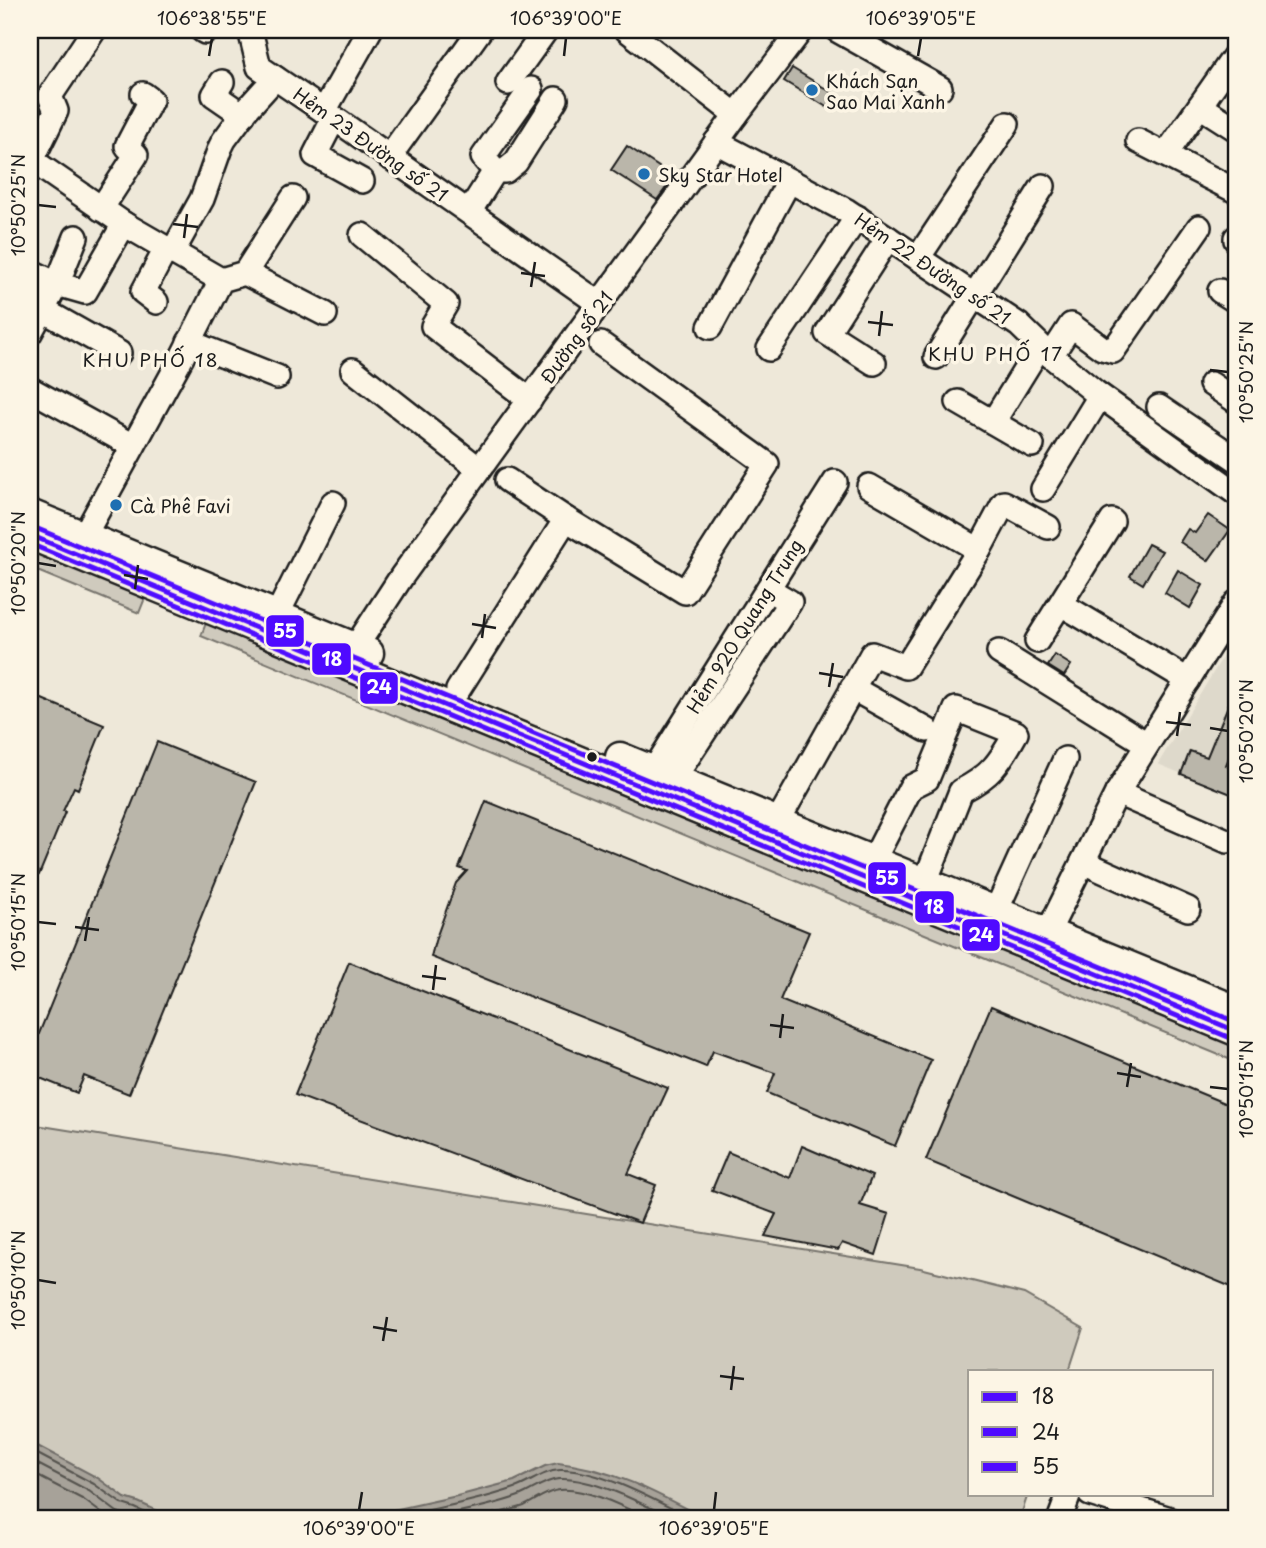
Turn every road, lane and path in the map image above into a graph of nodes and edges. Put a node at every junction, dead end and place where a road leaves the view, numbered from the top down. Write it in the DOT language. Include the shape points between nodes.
graph roads {
  1 [pos="94,30"];
  2 [pos="249,30"];
  3 [pos="370,30"];
  4 [pos="480,30"];
  5 [pos="546,30"];
  6 [pos="626,30"];
  7 [pos="801,30"];
  8 [pos="838,30"];
  9 [pos="1236,54"];
  10 [pos="275,78"];
  11 [pos="222,82"];
  12 [pos="508,83"];
  13 [pos="940,88"];
  14 [pos="531,89"];
  15 [pos="143,94"];
  16 [pos="556,99"];
  17 [pos="1200,106"];
  18 [pos="329,114"];
  19 [pos="243,115"];
  20 [pos="736,115"];
  21 [pos="1007,124"];
  22 [pos="1236,129"];
  23 [pos="1138,141"];
  24 [pos="716,142"];
  25 [pos="1166,154"];
  26 [pos="389,157"];
  27 [pos="31,159"];
  28 [pos="495,171"];
  29 [pos="362,181"];
  30 [pos="789,181"];
  31 [pos="1043,186"];
  32 [pos="1236,191"];
  33 [pos="293,198"];
  34 [pos="100,209"];
  35 [pos="469,212"];
  36 [pos="857,217"];
  37 [pos="124,224"];
  38 [pos="1199,227"];
  39 [pos="362,235"];
  40 [pos="76,237"];
  41 [pos="888,238"];
  42 [pos="169,251"];
  43 [pos="918,258"];
  44 [pos="30,271"];
  45 [pos="245,274"];
  46 [pos="221,280"];
  47 [pos="58,284"];
  48 [pos="975,296"];
  49 [pos="156,302"];
  50 [pos="600,303"];
  51 [pos="43,310"];
  52 [pos="325,314"];
  53 [pos="710,327"];
  54 [pos="30,333"];
  55 [pos="189,342"];
  56 [pos="601,344"];
  57 [pos="769,349"];
  58 [pos="1046,351"];
  59 [pos="119,352"];
  60 [pos="936,358"];
  61 [pos="874,363"];
  62 [pos="353,370"];
  63 [pos="276,377"];
  64 [pos="1212,384"];
  65 [pos="30,389"];
  66 [pos="1100,396"];
  67 [pos="530,400"];
  68 [pos="1236,401"];
  69 [pos="958,402"];
  70 [pos="1159,407"];
  71 [pos="993,422"];
  72 [pos="1032,445"];
  73 [pos="133,446"];
  74 [pos="1236,459"];
  75 [pos="480,469"];
  76 [pos="507,480"];
  77 [pos="835,482"];
  78 [pos="869,486"];
  79 [pos="1043,489"];
  80 [pos="1236,493"];
  81 [pos="333,503"];
  82 [pos="30,514"];
  83 [pos="566,519"];
  84 [pos="1112,521"];
  85 [pos="1048,527"];
  86 [pos="30,535"];
  87 [pos="84,536"];
  88 [pos="979,550"];
  89 [pos="185,588"];
  90 [pos="1236,603"];
  91 [pos="1061,604"];
  92 [pos="277,615"];
  93 [pos="1037,641"];
  94 [pos="999,652"];
  95 [pos="350,656"];
  96 [pos="1188,680"];
  97 [pos="852,688"];
  98 [pos="458,690"];
  99 [pos="927,730"];
  100 [pos="1147,744"];
  101 [pos="1065,759"];
  102 [pos="664,774"];
  103 [pos="1117,793"];
  104 [pos="778,821"];
  105 [pos="1227,841"];
  106 [pos="873,861"];
  107 [pos="1083,862"];
  108 [pos="925,881"];
  109 [pos="1188,909"];
  110 [pos="996,911"];
  111 [pos="1048,932"];
  112 [pos="1236,1010"];
  113 [pos="1236,1031"];
  114 [pos="1068,1496"];
  115 [pos="1096,1496"];
  116 [pos="1060,1518"];
  117 [pos="1167,1518"];
  1 -- 27 [label="street" via="50,96 56,111"];
  2 -- 10 [label="street" via="259,67"];
  3 -- 18 [label="street"];
  4 -- 26 [label="street"];
  5 -- 12 [label="street"];
  6 -- 20 [label="street"];
  7 -- 20 [label="street, Đường số 21"];
  8 -- 13 [label="street"];
  9 -- 17 [label="street"];
  10 -- 18 [label="street, Hẻm 23 Đường số 21"];
  10 -- 19 [label="street, Hẻm 23 Đường số 21"];
  11 -- 19 [label="street" via="214,95"];
  14 -- 28 [label="street" via="483,157"];
  15 -- 34 [label="street" via="151,100 127,146 136,155"];
  16 -- 28 [label="street" via="516,162 505,171"];
  17 -- 22 [label="street"];
  17 -- 25 [label="street"];
  18 -- 26 [label="street, Hẻm 23 Đường số 21"];
  18 -- 29 [label="street" via="315,155"];
  19 -- 42 [label="street, Hẻm 23 Đường số 21" via="220,148 202,199"];
  20 -- 24 [label="street, Đường số 21"];
  21 -- 43 [label="street"];
  23 -- 25 [label="street"];
  24 -- 30 [label="street, Hẻm 22 Đường số 21"];
  24 -- 50 [label="street, Đường số 21"];
  25 -- 32 [label="street"];
  26 -- 35 [label="street, Hẻm 23 Đường số 21"];
  27 -- 34 [label="street"];
  28 -- 35 [label="street"];
  30 -- 36 [label="street, Hẻm 22 Đường số 21"];
  30 -- 53 [label="street"];
  31 -- 48 [label="street"];
  33 -- 45 [label="street"];
  34 -- 37 [label="street"];
  35 -- 50 [label="street, Hẻm 23 Đường số 21"];
  36 -- 41 [label="street, Hẻm 22 Đường số 21"];
  36 -- 57 [label="street"];
  37 -- 42 [label="street"];
  37 -- 47 [label="street" via="85,292"];
  38 -- 58 [label="street" via="1113,351 1071,325"];
  39 -- 67 [label="street" via="446,304 433,326"];
  40 -- 47 [label="street"];
  41 -- 43 [label="street, Hẻm 22 Đường số 21"];
  41 -- 61 [label="street" via="827,333"];
  42 -- 46 [label="street"];
  42 -- 49 [label="street, Hẻm 23 Đường số 21" via="143,292"];
  43 -- 48 [label="street, Hẻm 22 Đường số 21"];
  44 -- 47 [label="street"];
  45 -- 46 [label="street"];
  45 -- 52 [label="street"];
  46 -- 55 [label="street"];
  47 -- 51 [label="street"];
  48 -- 58 [label="street, Hẻm 22 Đường số 21" via="1019,325"];
  48 -- 60 [label="street"];
  50 -- 67 [label="street, Đường số 21"];
  51 -- 54 [label="street"];
  51 -- 59 [label="street"];
  55 -- 63 [label="street"];
  55 -- 73 [label="street"];
  56 -- 83 [label="street" via="767,464 685,592"];
  58 -- 66 [label="street, Hẻm 22 Đường số 21"];
  58 -- 71 [label="street"];
  62 -- 75 [label="street"];
  64 -- 68 [label="street"];
  65 -- 73 [label="street"];
  66 -- 79 [label="street"];
  66 -- 80 [label="street, Hẻm 22 Đường số 21"];
  67 -- 75 [label="street, Đường số 21"];
  69 -- 71 [label="street"];
  70 -- 74 [label="street"];
  71 -- 72 [label="street"];
  73 -- 87 [label="street"];
  75 -- 95 [label="street, Đường số 21"];
  76 -- 83 [label="street"];
  77 -- 102 [label="street, Hẻm 920 Quang Trung" via="768,589 790,602"];
  78 -- 88 [label="street"];
  81 -- 92 [label="street"];
  82 -- 87 [label="main road"];
  83 -- 98 [label="street"];
  84 -- 91 [label="street"];
  85 -- 88 [label="street" via="1004,503"];
  86 -- 89 [label="main road"];
  87 -- 89 [label="main road"];
  88 -- 97 [label="street" via="906,667 872,654"];
  89 -- 92 [label="main road"];
  89 -- 95 [label="main road"];
  90 -- 96 [label="street"];
  91 -- 93 [label="street"];
  91 -- 96 [label="street"];
  92 -- 95 [label="main road"];
  94 -- 100 [label="street"];
  95 -- 98 [label="main road"];
  95 -- 113 [label="main road"];
  96 -- 100 [label="street"];
  97 -- 99 [label="street"];
  97 -- 104 [label="street"];
  98 -- 102 [label="main road"];
  100 -- 103 [label="street"];
  101 -- 110 [label="street"];
  102 -- 104 [label="main road"];
  103 -- 105 [label="street"];
  103 -- 107 [label="street"];
  104 -- 106 [label="main road"];
  106 -- 108 [label="main road"];
  106 -- 108 [label="street" via="912,787 928,779 956,709 1016,733 1001,760 961,791"];
  107 -- 109 [label="street"];
  107 -- 111 [label="street"];
  108 -- 110 [label="main road"];
  110 -- 111 [label="main road"];
  111 -- 112 [label="main road"];
  114 -- 116 [label="street"];
  115 -- 117 [label="street"];
}
